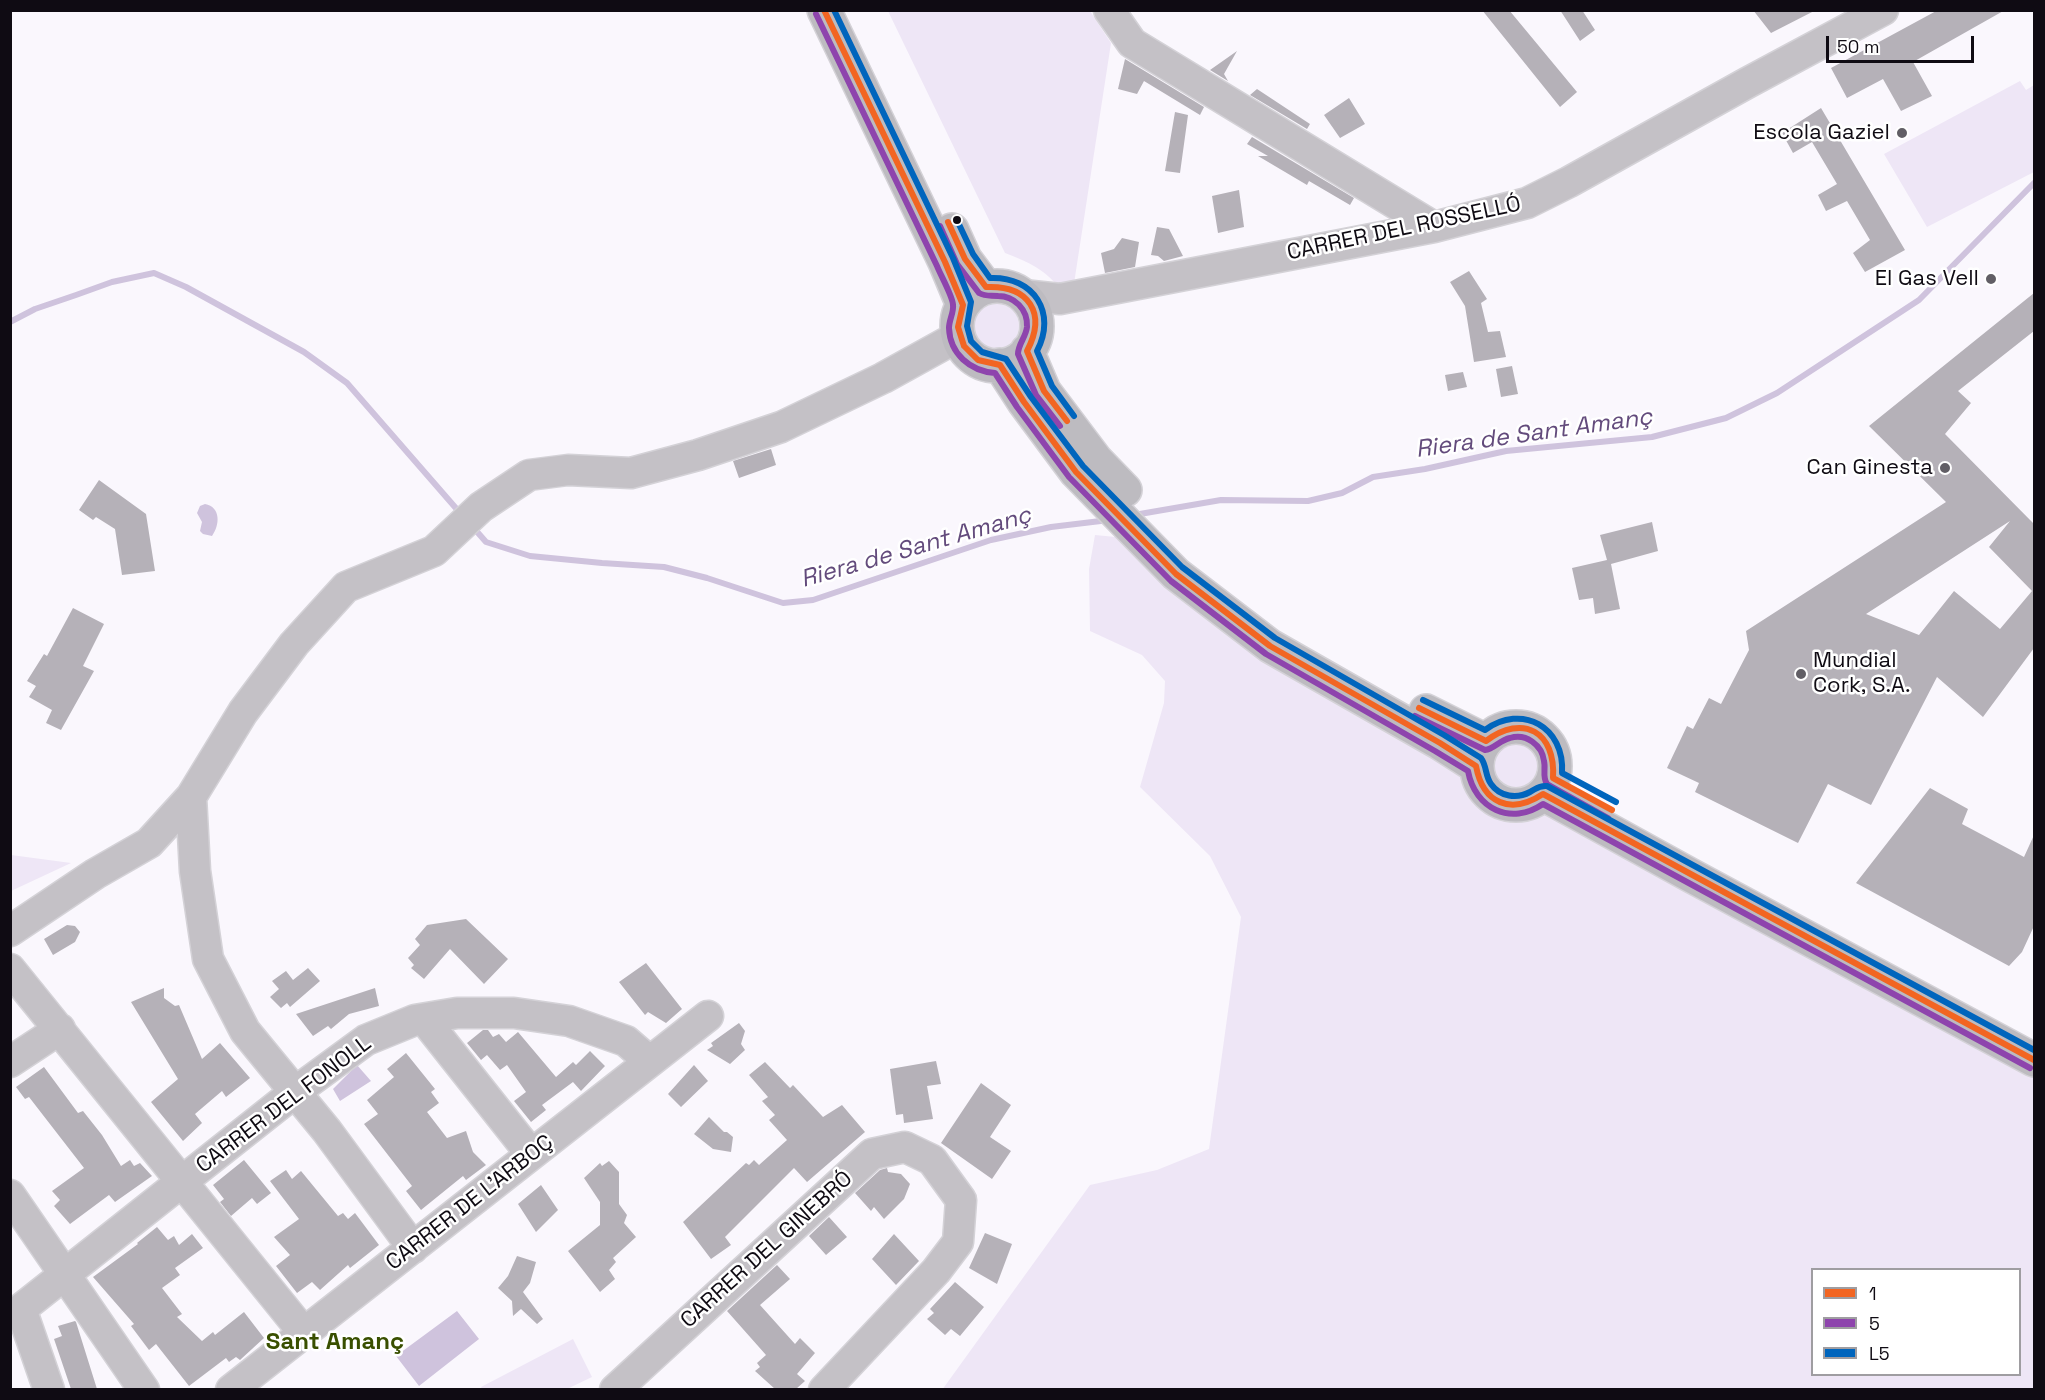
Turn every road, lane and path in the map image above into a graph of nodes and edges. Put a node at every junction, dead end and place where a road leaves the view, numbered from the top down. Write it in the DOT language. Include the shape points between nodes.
graph roads {
  1 [pos="824,10"];
  2 [pos="847,10"];
  3 [pos="1108,10"];
  4 [pos="1883,10"];
  5 [pos="1434,226"];
  6 [pos="975,296"];
  7 [pos="1040,304"];
  8 [pos="959,336"];
  9 [pos="1014,358"];
  10 [pos="1481,753"];
  11 [pos="1548,786"];
  12 [pos="190,797"];
  13 [pos="10,931"];
  14 [pos="10,969"];
  15 [pos="708,1016"];
  16 [pos="423,1019"];
  17 [pos="60,1029"];
  18 [pos="2034,1035"];
  19 [pos="2034,1060"];
  20 [pos="649,1061"];
  21 [pos="10,1062"];
  22 [pos="295,1092"];
  23 [pos="531,1155"];
  24 [pos="183,1181"];
  25 [pos="10,1195"];
  26 [pos="413,1248"];
  27 [pos="65,1274"];
  28 [pos="304,1333"];
  29 [pos="50,1389"];
  30 [pos="144,1389"];
  31 [pos="231,1389"];
  32 [pos="615,1389"];
  33 [pos="824,1389"];
  1 -- 6 [label="main road" via="945,262"];
  2 -- 6 [label="main road" via="965,258"];
  3 -- 5 [label="street" via="1132,43"];
  4 -- 5 [label="street, CARRER DEL ROSSELLÓ" via="1527,203"];
  5 -- 7 [label="street, CARRER DEL ROSSELLÓ"];
  6 -- 7 [label="main road" via="1006,286"];
  6 -- 8 [label="main road" via="958,320"];
  7 -- 9 [label="main road" via="1036,335"];
  8 -- 9 [label="main road" via="964,349 986,364"];
  8 -- 12 [label="street" via="781,427 698,455 631,473 568,470 530,475 481,507 434,551 345,587 294,644 243,712"];
  9 -- 10 [label="main road" via="1024,402 1163,546 1333,661 1452,725"];
  10 -- 11 [label="main road" via="1481,785 1500,802 1520,806 1532,802"];
  10 -- 11 [label="main road" via="1496,732 1522,728 1534,732 1552,752 1555,765"];
  11 -- 18 [label="main road"];
  11 -- 19 [label="main road" via="1700,881"];
  12 -- 13 [label="street" via="149,843"];
  12 -- 22 [label="street" via="195,871 208,959 245,1031"];
  14 -- 17 [label="street"];
  15 -- 20 [label="street, CARRER DE L'ARBOÇ"];
  16 -- 20 [label="street, CARRER DEL FONOLL" via="458,1013 514,1013 569,1021 626,1041"];
  16 -- 22 [label="street, CARRER DEL FONOLL" via="366,1040"];
  16 -- 23 [label="street"];
  17 -- 21 [label="street"];
  17 -- 24 [label="street"];
  20 -- 23 [label="street, CARRER DE L'ARBOÇ"];
  22 -- 24 [label="street, CARRER DEL FONOLL"];
  22 -- 26 [label="street"];
  23 -- 26 [label="street, CARRER DE L'ARBOÇ"];
  24 -- 27 [label="street, CARRER DEL FONOLL"];
  24 -- 28 [label="street"];
  25 -- 27 [label="street"];
  26 -- 28 [label="street, CARRER DE L'ARBOÇ"];
  27 -- 29 [label="street, CARRER DEL FONOLL" via="21,1309"];
  27 -- 30 [label="street"];
  28 -- 31 [label="street, CARRER DE L'ARBOÇ"];
  32 -- 33 [label="street, CARRER DEL GINEBRÓ" via="872,1154 905,1147 932,1160 962,1200 958,1242 936,1271"];
}
